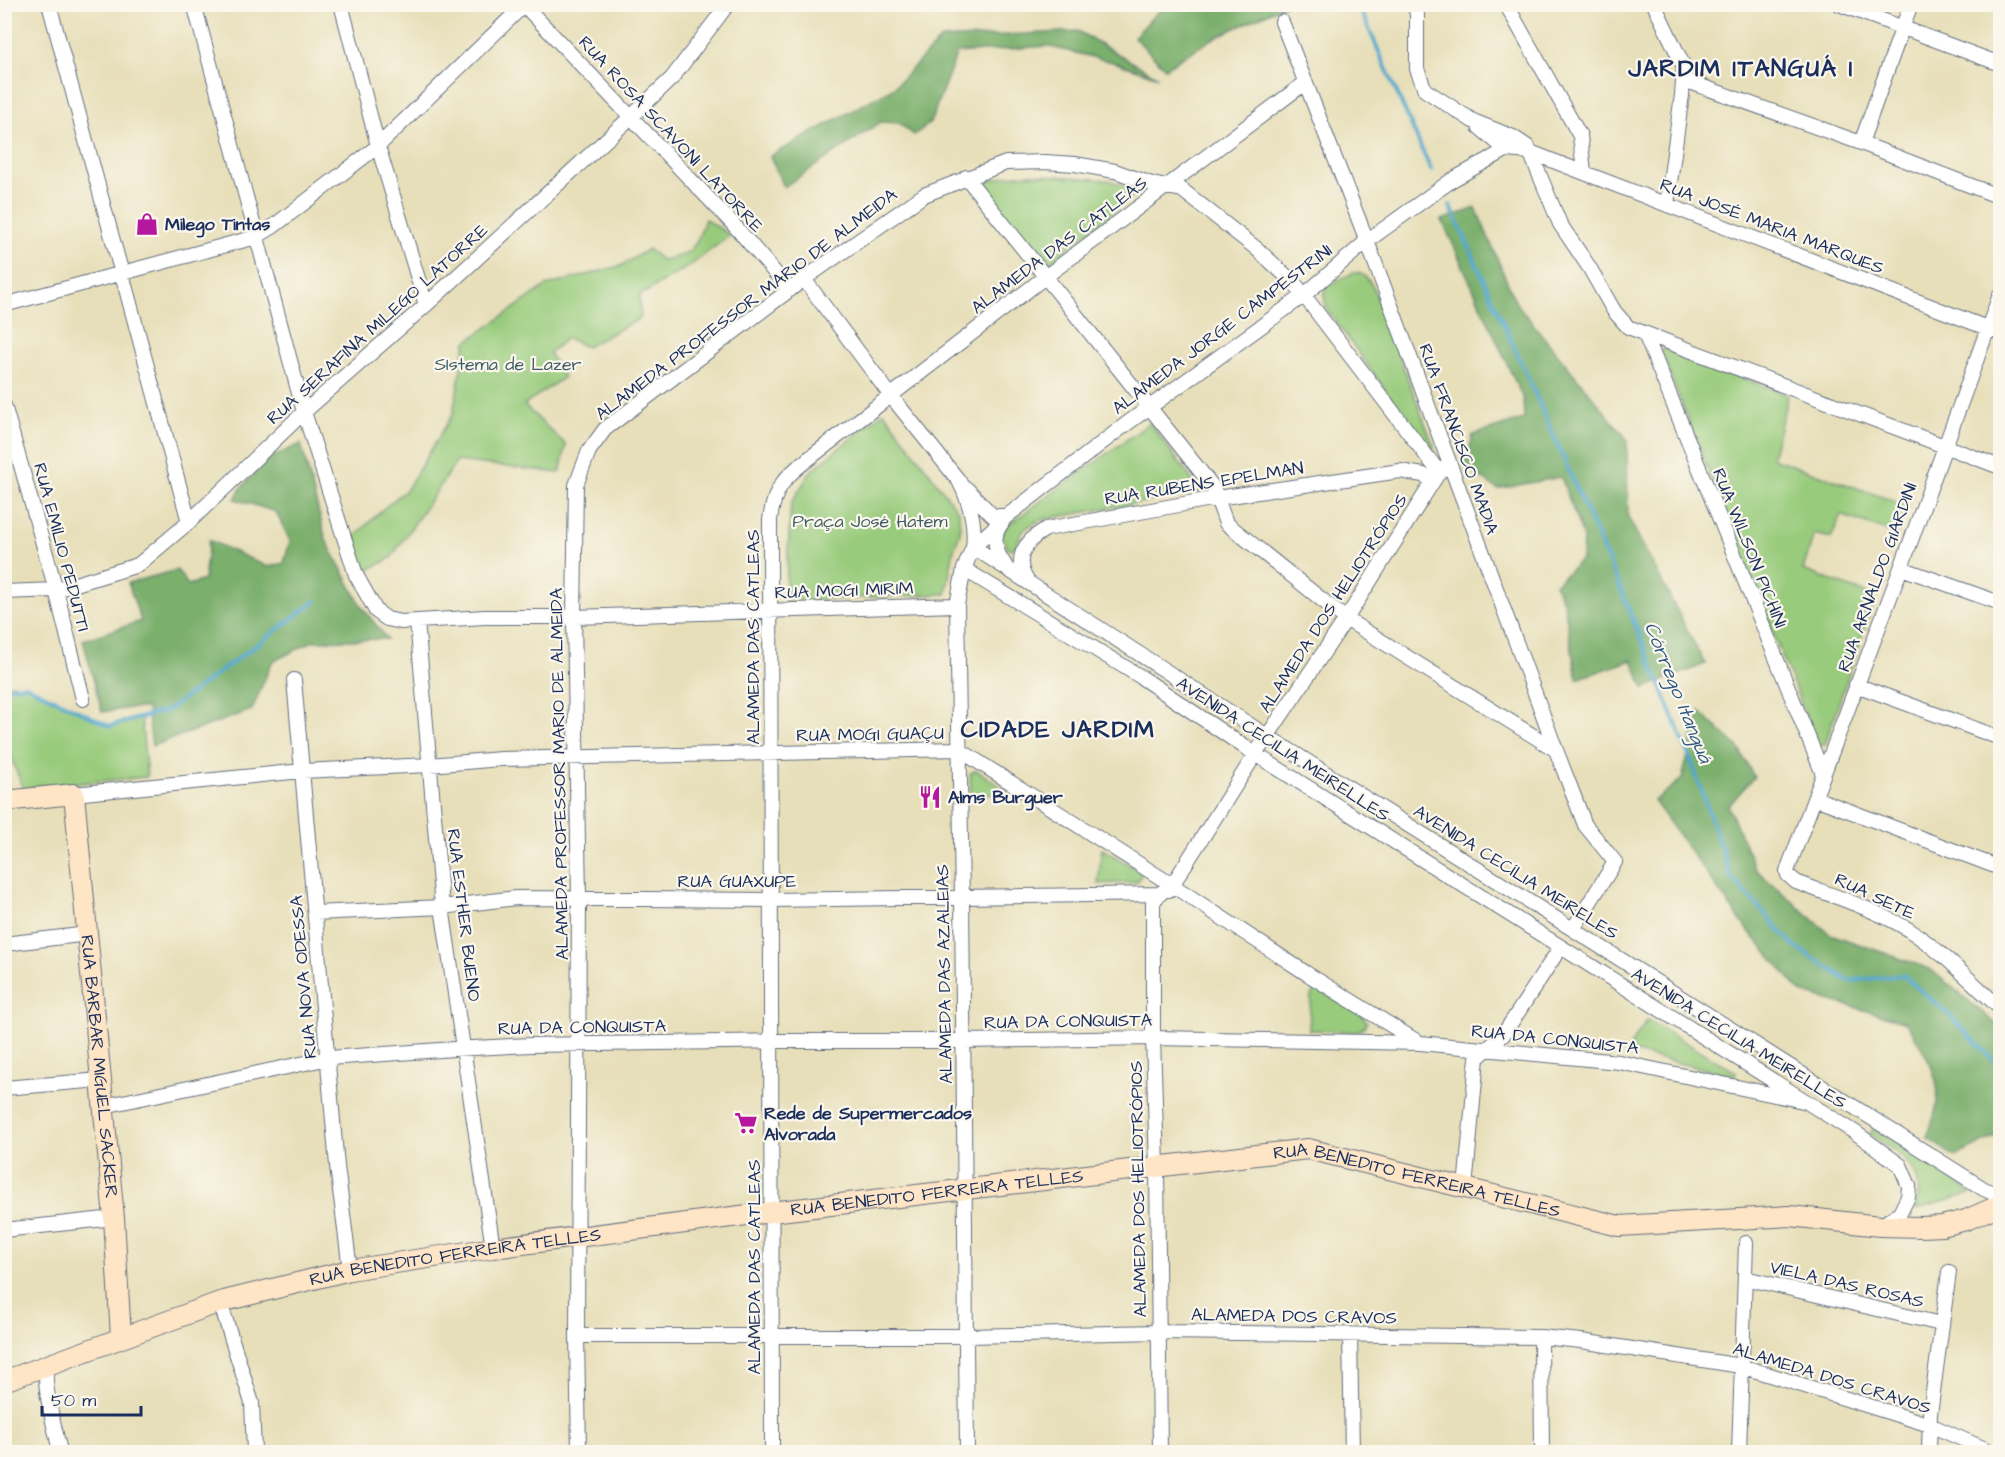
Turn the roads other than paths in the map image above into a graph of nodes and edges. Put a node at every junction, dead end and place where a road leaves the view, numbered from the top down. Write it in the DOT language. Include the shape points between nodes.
graph roads {
  1 [pos="49,4"];
  2 [pos="194,4"];
  3 [pos="341,4"];
  4 [pos="1415,4"];
  5 [pos="1506,4"];
  6 [pos="1654,4"];
  7 [pos="1839,4"];
  8 [pos="1911,4"];
  9 [pos="525,5"];
  10 [pos="729,5"];
  11 [pos="1282,22"];
  12 [pos="1902,27"];
  13 [pos="2001,64"];
  14 [pos="1684,80"];
  15 [pos="1305,83"];
  16 [pos="631,117"];
  17 [pos="1473,121"];
  18 [pos="1508,135"];
  19 [pos="1861,142"];
  20 [pos="378,146"];
  21 [pos="1529,149"];
  22 [pos="1506,150"];
  23 [pos="1584,172"];
  24 [pos="966,177"];
  25 [pos="1167,186"];
  26 [pos="2001,197"];
  27 [pos="1667,204"];
  28 [pos="256,237"];
  29 [pos="1367,241"];
  30 [pos="122,273"];
  31 [pos="1045,277"];
  32 [pos="804,279"];
  33 [pos="790,290"];
  34 [pos="2001,295"];
  35 [pos="1303,296"];
  36 [pos="4,305"];
  37 [pos="426,305"];
  38 [pos="1994,331"];
  39 [pos="1645,334"];
  40 [pos="891,396"];
  41 [pos="4,405"];
  42 [pos="1149,407"];
  43 [pos="304,412"];
  44 [pos="1945,446"];
  45 [pos="2001,467"];
  46 [pos="1441,473"];
  47 [pos="959,481"];
  48 [pos="1217,498"];
  49 [pos="1007,516"];
  50 [pos="189,522"];
  51 [pos="973,546"];
  52 [pos="1901,568"];
  53 [pos="964,569"];
  54 [pos="1014,574"];
  55 [pos="1029,583"];
  56 [pos="56,590"];
  57 [pos="4,592"];
  58 [pos="2001,603"];
  59 [pos="957,605"];
  60 [pos="771,610"];
  61 [pos="574,617"];
  62 [pos="1346,619"];
  63 [pos="417,621"];
  64 [pos="294,680"];
  65 [pos="1856,685"];
  66 [pos="83,699"];
  67 [pos="1267,736"];
  68 [pos="2001,738"];
  69 [pos="958,749"];
  70 [pos="1556,750"];
  71 [pos="772,754"];
  72 [pos="1255,754"];
  73 [pos="576,757"];
  74 [pos="429,765"];
  75 [pos="302,771"];
  76 [pos="1823,774"];
  77 [pos="74,794"];
  78 [pos="1815,798"];
  79 [pos="4,801"];
  80 [pos="2001,868"];
  81 [pos="1787,871"];
  82 [pos="1172,885"];
  83 [pos="1159,894"];
  84 [pos="962,897"];
  85 [pos="579,898"];
  86 [pos="772,900"];
  87 [pos="442,908"];
  88 [pos="315,913"];
  89 [pos="1153,924"];
  90 [pos="1573,929"];
  91 [pos="88,934"];
  92 [pos="4,944"];
  93 [pos="1560,948"];
  94 [pos="1364,1008"];
  95 [pos="2001,1008"];
  96 [pos="1153,1038"];
  97 [pos="963,1041"];
  98 [pos="1375,1041"];
  99 [pos="771,1042"];
  100 [pos="1420,1043"];
  101 [pos="579,1045"];
  102 [pos="463,1048"];
  103 [pos="1488,1050"];
  104 [pos="328,1058"];
  105 [pos="101,1080"];
  106 [pos="4,1088"];
  107 [pos="1803,1101"];
  108 [pos="104,1106"];
  109 [pos="1868,1116"];
  110 [pos="1856,1133"];
  111 [pos="1157,1166"];
  112 [pos="1465,1188"];
  113 [pos="965,1191"];
  114 [pos="2001,1196"];
  115 [pos="2001,1205"];
  116 [pos="771,1212"];
  117 [pos="114,1218"];
  118 [pos="1880,1226"];
  119 [pos="4,1230"];
  120 [pos="578,1238"];
  121 [pos="1746,1244"];
  122 [pos="493,1248"];
  123 [pos="350,1270"];
  124 [pos="1949,1272"];
  125 [pos="1745,1278"];
  126 [pos="220,1302"];
  127 [pos="1941,1324"];
  128 [pos="1160,1332"];
  129 [pos="1350,1334"];
  130 [pos="773,1335"];
  131 [pos="578,1336"];
  132 [pos="967,1336"];
  133 [pos="1541,1337"];
  134 [pos="121,1338"];
  135 [pos="49,1365"];
  136 [pos="1741,1366"];
  137 [pos="4,1381"];
  138 [pos="1929,1425"];
  139 [pos="60,1452"];
  140 [pos="254,1452"];
  141 [pos="579,1452"];
  142 [pos="772,1452"];
  143 [pos="967,1452"];
  144 [pos="1160,1452"];
  145 [pos="1352,1452"];
  146 [pos="1542,1452"];
  147 [pos="1739,1452"];
  148 [pos="1929,1452"];
  149 [pos="1992,1452"];
  1 -- 30 [label="street"];
  2 -- 28 [label="street"];
  3 -- 20 [label="street"];
  4 -- 17 [label="street, RUA JOSÉ MARIA MARQUES" via="1420,81 1435,98"];
  5 -- 23 [label="street" via="1580,136"];
  6 -- 14 [label="street" via="1684,67"];
  7 -- 12 [label="street"];
  8 -- 12 [label="street"];
  9 -- 16 [label="street, RUA ROSA SCAVONI LATORRE"];
  9 -- 20 [label="street"];
  10 -- 16 [label="street, RUA SERAFINA MILEGO LATORRE" via="672,78"];
  11 -- 15 [label="street, RUA FRANCISCO MADIA"];
  12 -- 13 [label="street"];
  12 -- 19 [label="street"];
  14 -- 19 [label="street"];
  14 -- 27 [label="street"];
  15 -- 25 [label="street, ALAMEDA DAS CATLEAS"];
  15 -- 29 [label="street, RUA FRANCISCO MADIA"];
  16 -- 33 [label="street, RUA ROSA SCAVONI LATORRE"];
  16 -- 37 [label="street, RUA SERAFINA MILEGO LATORRE"];
  17 -- 18 [label="street, RUA JOSÉ MARIA MARQUES"];
  17 -- 22 [label="street, RUA JOSÉ MARIA MARQUES"];
  18 -- 21 [label="street, RUA JOSÉ MARIA MARQUES"];
  18 -- 22 [label="street" via="1512,140"];
  19 -- 26 [label="street"];
  20 -- 28 [label="street"];
  20 -- 37 [label="street"];
  21 -- 22 [label="street, RUA JOSÉ MARIA MARQUES"];
  21 -- 23 [label="street, RUA JOSÉ MARIA MARQUES"];
  21 -- 39 [label="street" via="1560,224 1614,311 1628,327"];
  22 -- 29 [label="street, ALAMEDA JORGE CAMPESTRINI" via="1458,176"];
  23 -- 27 [label="street, RUA JOSÉ MARIA MARQUES"];
  24 -- 25 [label="street, ALAMEDA PROFESSOR MARIO DE ALMEIDA" via="1006,164 1045,162 1115,171"];
  24 -- 31 [label="street"];
  24 -- 32 [label="street, ALAMEDA PROFESSOR MARIO DE ALMEIDA" via="924,195"];
  25 -- 31 [label="street, ALAMEDA DAS CATLEAS"];
  25 -- 35 [label="street, ALAMEDA PROFESSOR MARIO DE ALMEIDA" via="1182,190 1247,241"];
  27 -- 38 [label="street, RUA JOSÉ MARIA MARQUES"];
  28 -- 30 [label="street"];
  28 -- 43 [label="street"];
  29 -- 35 [label="street, ALAMEDA JORGE CAMPESTRINI"];
  29 -- 46 [label="street, RUA FRANCISCO MADIA"];
  30 -- 36 [label="street"];
  30 -- 50 [label="street"];
  31 -- 40 [label="street, ALAMEDA DAS CATLEAS"];
  31 -- 42 [label="street"];
  32 -- 33 [label="street, ALAMEDA PROFESSOR MARIO DE ALMEIDA"];
  32 -- 40 [label="street"];
  33 -- 61 [label="street, ALAMEDA PROFESSOR MARIO DE ALMEIDA" via="605,429 589,452 576,485"];
  34 -- 38 [label="street, RUA ARNALDO GIARDINI"];
  35 -- 42 [label="street, ALAMEDA JORGE CAMPESTRINI"];
  35 -- 46 [label="street, ALAMEDA PROFESSOR MARIO DE ALMEIDA"];
  37 -- 43 [label="street, RUA SERAFINA MILEGO LATORRE"];
  38 -- 44 [label="street, RUA ARNALDO GIARDINI"];
  39 -- 44 [label="street"];
  39 -- 76 [label="street, RUA WILSON PICHINI"];
  40 -- 47 [label="street"];
  40 -- 60 [label="street, ALAMEDA DAS CATLEAS" via="783,481 770,520"];
  41 -- 56 [label="street, RUA EMÍLIO PEDUTTI"];
  42 -- 48 [label="street"];
  42 -- 49 [label="street, ALAMEDA JORGE CAMPESTRINI"];
  43 -- 50 [label="street, RUA SERAFINA MILEGO LATORRE"];
  43 -- 63 [label="street, RUA MOGI MIRIM" via="356,575 376,611 387,619"];
  44 -- 45 [label="street"];
  44 -- 52 [label="street, RUA ARNALDO GIARDINI"];
  46 -- 48 [label="street, RUA RUBENS EPELMAN" via="1400,471"];
  46 -- 62 [label="street, ALAMEDA DOS HELIOTRÓPIOS"];
  46 -- 70 [label="street, RUA FRANCISCO MADIA"];
  47 -- 49 [label="street" via="993,516"];
  47 -- 51 [label="street" via="972,516"];
  48 -- 55 [label="street, RUA RUBENS EPELMAN" via="1046,529 1026,545 1021,557 1021,568"];
  48 -- 62 [label="street" via="1226,523"];
  49 -- 51 [label="street, ALAMEDA JORGE CAMPESTRINI"];
  49 -- 54 [label="street, AVENIDA CECÍLIA MEIRELES" via="996,533 995,547"];
  50 -- 56 [label="street, RUA SERAFINA MILEGO LATORRE" via="138,565"];
  51 -- 53 [label="street, ALAMEDA JORGE CAMPESTRINI"];
  51 -- 54 [label="street, AVENIDA CECÍLIA MEIRELES"];
  52 -- 58 [label="street"];
  52 -- 65 [label="street, RUA ARNALDO GIARDINI"];
  53 -- 59 [label="street, ALAMEDA DAS AZALEIAS"];
  53 -- 72 [label="street, AVENIDA CECILIA MEIRELLES" via="1141,677"];
  54 -- 55 [label="street, AVENIDA CECÍLIA MEIRELES"];
  55 -- 67 [label="street, AVENIDA CECÍLIA MEIRELES"];
  56 -- 57 [label="street, RUA SERAFINA MILEGO LATORRE"];
  56 -- 66 [label="street, RUA EMÍLIO PEDUTTI"];
  59 -- 60 [label="street, RUA MOGI MIRIM"];
  59 -- 69 [label="street, ALAMEDA DAS AZALEIAS"];
  60 -- 61 [label="street, RUA MOGI MIRIM"];
  60 -- 71 [label="street, ALAMEDA DAS CATLEAS"];
  61 -- 63 [label="street, RUA MOGI MIRIM"];
  61 -- 73 [label="street, ALAMEDA PROFESSOR MARIO DE ALMEIDA"];
  62 -- 67 [label="street, ALAMEDA DOS HELIOTRÓPIOS"];
  62 -- 70 [label="street"];
  63 -- 74 [label="street, RUA ESTHER BUENO"];
  64 -- 75 [label="street, RUA NOVA ODESSA"];
  65 -- 68 [label="street"];
  65 -- 76 [label="street, RUA ARNALDO GIARDINI"];
  67 -- 72 [label="street, ALAMEDA DOS HELIOTRÓPIOS"];
  67 -- 90 [label="street, AVENIDA CECÍLIA MEIRELES"];
  69 -- 71 [label="street, RUA MOGI GUAÇU"];
  69 -- 82 [label="street, RUA MOGI GUAÇU"];
  69 -- 84 [label="street, ALAMEDA DAS AZALEIAS"];
  70 -- 90 [label="street, RUA FRANCISCO MADIA" via="1586,825 1615,862"];
  71 -- 73 [label="street, RUA MOGI GUAÇU"];
  71 -- 86 [label="street, ALAMEDA DAS CATLEAS"];
  72 -- 82 [label="street, ALAMEDA DOS HELIOTRÓPIOS"];
  72 -- 93 [label="street, AVENIDA CECILIA MEIRELLES"];
  73 -- 74 [label="street, RUA MOGI GUAÇU"];
  73 -- 85 [label="street, ALAMEDA PROFESSOR MARIO DE ALMEIDA"];
  74 -- 75 [label="street, RUA MOGI GUAÇU"];
  74 -- 87 [label="street, RUA ESTHER BUENO"];
  75 -- 77 [label="street, RUA MOGI GUAÇU"];
  75 -- 88 [label="street, RUA NOVA ODESSA"];
  76 -- 78 [label="street, RUA ARNALDO GIARDINI"];
  77 -- 79 [label="main road"];
  77 -- 91 [label="main road, RUA BARBAR MIGUEL SACKER"];
  78 -- 80 [label="street"];
  78 -- 81 [label="street, RUA ARNALDO GIARDINI"];
  81 -- 95 [label="street, RUA SETE" via="1796,882 1881,915 1906,929"];
  82 -- 83 [label="street, ALAMEDA DOS HELIOTRÓPIOS"];
  82 -- 89 [label="street, ALAMEDA DOS HELIOTRÓPIOS"];
  82 -- 94 [label="street, RUA MOGI GUAÇU"];
  83 -- 84 [label="street, RUA GUAXUPE"];
  83 -- 89 [label="street, ALAMEDA DOS HELIOTRÓPIOS" via="1153,903"];
  84 -- 86 [label="street, RUA GUAXUPE"];
  84 -- 97 [label="street, ALAMEDA DAS AZALEIAS"];
  85 -- 86 [label="street, RUA GUAXUPE"];
  85 -- 87 [label="street, RUA GUAXUPE" via="516,898"];
  85 -- 101 [label="street, ALAMEDA PROFESSOR MARIO DE ALMEIDA"];
  86 -- 99 [label="street, ALAMEDA DAS CATLEAS"];
  87 -- 88 [label="street, RUA GUAXUPE"];
  87 -- 102 [label="street, RUA ESTHER BUENO"];
  88 -- 104 [label="street, RUA NOVA ODESSA"];
  89 -- 96 [label="street, ALAMEDA DOS HELIOTRÓPIOS"];
  90 -- 109 [label="street, AVENIDA CECÍLIA MEIRELES"];
  91 -- 92 [label="street"];
  91 -- 105 [label="main road, RUA BARBAR MIGUEL SACKER"];
  93 -- 103 [label="street" via="1503,1035"];
  93 -- 107 [label="street, AVENIDA CECILIA MEIRELLES"];
  94 -- 98 [label="street" via="1375,1025"];
  94 -- 100 [label="street, RUA MOGI GUAÇU"];
  96 -- 97 [label="street, RUA DA CONQUISTA"];
  96 -- 98 [label="street, RUA DA CONQUISTA"];
  96 -- 111 [label="street, ALAMEDA DOS HELIOTRÓPIOS"];
  97 -- 99 [label="street, RUA DA CONQUISTA"];
  97 -- 113 [label="street, ALAMEDA DAS AZALEIAS"];
  98 -- 100 [label="street, RUA DA CONQUISTA"];
  99 -- 101 [label="street, RUA DA CONQUISTA"];
  99 -- 116 [label="street, ALAMEDA DAS CATLEAS"];
  100 -- 103 [label="street, RUA DA CONQUISTA"];
  101 -- 102 [label="street, RUA DA CONQUISTA"];
  101 -- 120 [label="street, ALAMEDA PROFESSOR MARIO DE ALMEIDA"];
  102 -- 104 [label="street, RUA DA CONQUISTA"];
  102 -- 122 [label="street, RUA ESTHER BUENO"];
  103 -- 107 [label="street, RUA DA CONQUISTA" via="1619,1062"];
  103 -- 112 [label="street" via="1477,1058"];
  104 -- 108 [label="street, RUA DA CONQUISTA"];
  104 -- 123 [label="street, RUA NOVA ODESSA"];
  105 -- 106 [label="street"];
  105 -- 108 [label="main road, RUA BARBAR MIGUEL SACKER"];
  107 -- 110 [label="street, AVENIDA CECILIA MEIRELLES"];
  108 -- 117 [label="main road, RUA BARBAR MIGUEL SACKER"];
  109 -- 110 [label="street, AVENIDA CECILIA MEIRELLES"];
  109 -- 114 [label="street, AVENIDA CECÍLIA MEIRELES"];
  110 -- 118 [label="street, AVENIDA CECILIA MEIRELLES" via="1900,1165 1909,1186 1900,1213"];
  111 -- 112 [label="main road, RUA BENEDITO FERREIRA TELLES" via="1308,1149"];
  111 -- 113 [label="main road, RUA BENEDITO FERREIRA TELLES"];
  111 -- 128 [label="street, ALAMEDA DOS HELIOTRÓPIOS"];
  112 -- 118 [label="main road, RUA BENEDITO FERREIRA TELLES" via="1619,1226 1790,1216"];
  113 -- 116 [label="main road, RUA BENEDITO FERREIRA TELLES"];
  113 -- 132 [label="street, ALAMEDA DAS AZALEIAS"];
  115 -- 118 [label="main road, RUA BENEDITO FERREIRA TELLES" via="1942,1226"];
  116 -- 120 [label="main road, RUA BENEDITO FERREIRA TELLES"];
  116 -- 130 [label="street, ALAMEDA DAS CATLEAS"];
  117 -- 119 [label="street"];
  117 -- 134 [label="main road, RUA BARBAR MIGUEL SACKER"];
  120 -- 122 [label="main road, RUA BENEDITO FERREIRA TELLES"];
  120 -- 131 [label="street, ALAMEDA PROFESSOR MARIO DE ALMEIDA"];
  121 -- 125 [label="street"];
  122 -- 123 [label="main road, RUA BENEDITO FERREIRA TELLES"];
  123 -- 126 [label="main road, RUA BENEDITO FERREIRA TELLES"];
  124 -- 127 [label="street"];
  125 -- 127 [label="street, VIELA DAS ROSAS"];
  125 -- 136 [label="street"];
  126 -- 134 [label="main road, RUA BENEDITO FERREIRA TELLES"];
  126 -- 140 [label="street" via="252,1403"];
  127 -- 138 [label="street"];
  128 -- 129 [label="street, ALAMEDA DOS CRAVOS"];
  128 -- 132 [label="street, ALAMEDA DOS CRAVOS"];
  128 -- 144 [label="street, ALAMEDA DOS HELIOTRÓPIOS"];
  129 -- 133 [label="street, ALAMEDA DOS CRAVOS"];
  129 -- 145 [label="street"];
  130 -- 131 [label="street, ALAMEDA DOS CRAVOS"];
  130 -- 132 [label="street, ALAMEDA DOS CRAVOS"];
  130 -- 142 [label="street, ALAMEDA DAS CATLEAS"];
  131 -- 141 [label="street, ALAMEDA PROFESSOR MARIO DE ALMEIDA"];
  132 -- 143 [label="street, ALAMEDA DAS AZALEIAS"];
  133 -- 136 [label="street, ALAMEDA DOS CRAVOS"];
  133 -- 146 [label="street"];
  134 -- 135 [label="main road, RUA BENEDITO FERREIRA TELLES"];
  135 -- 137 [label="main road, RUA BENEDITO FERREIRA TELLES"];
  135 -- 139 [label="street" via="45,1382"];
  136 -- 138 [label="street, ALAMEDA DOS CRAVOS"];
  136 -- 147 [label="street"];
  138 -- 148 [label="street"];
  138 -- 149 [label="street, ALAMEDA DOS CRAVOS"];
}
